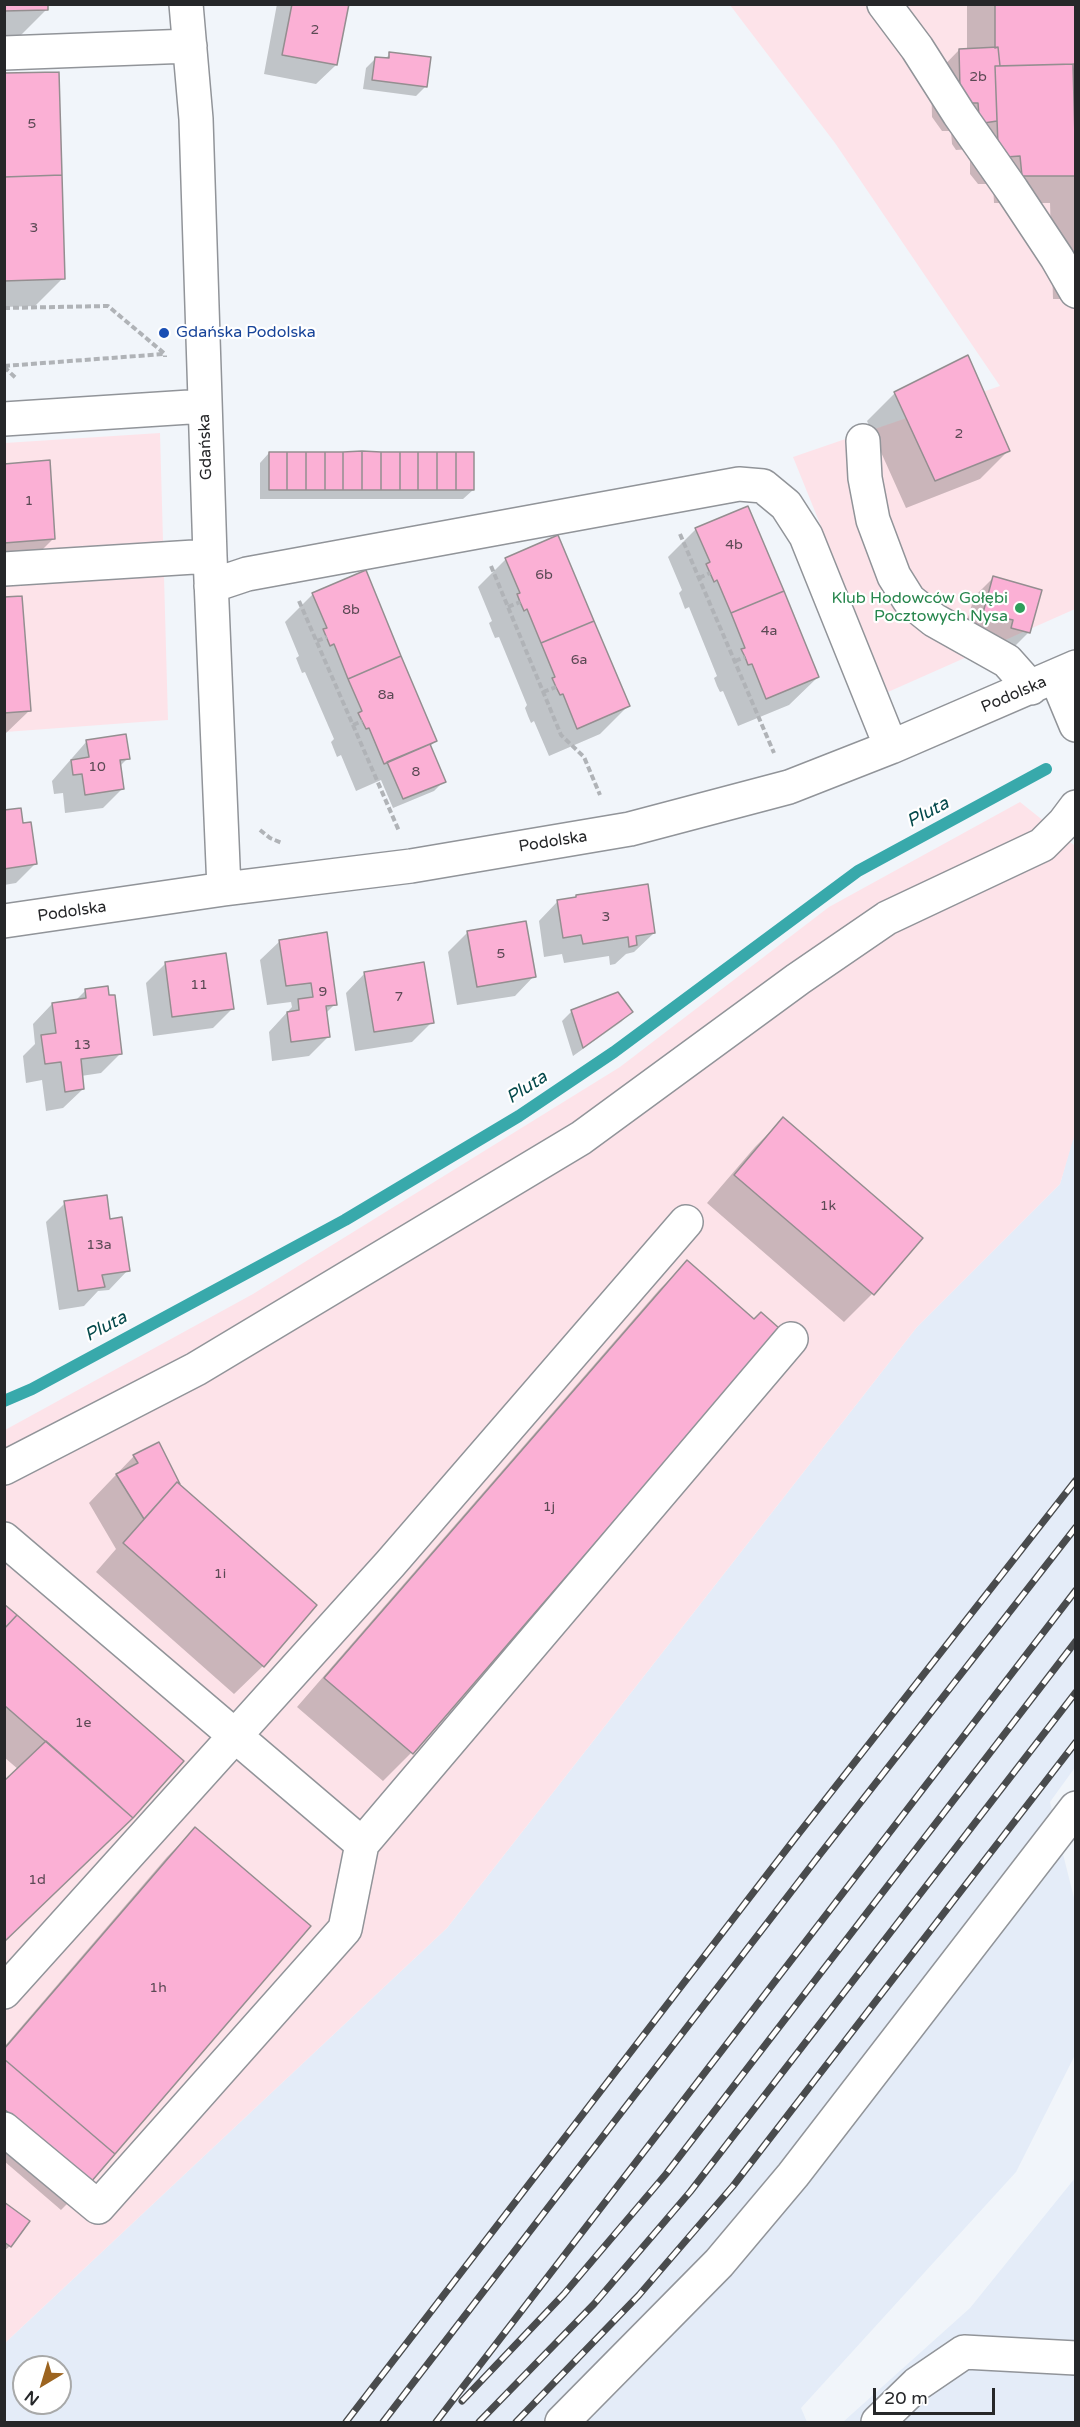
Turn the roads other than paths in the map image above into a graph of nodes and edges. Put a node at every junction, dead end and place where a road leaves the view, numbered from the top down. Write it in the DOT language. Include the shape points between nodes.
graph roads {
  1 [pos="186,4"];
  2 [pos="884,4"];
  3 [pos="190,46"];
  4 [pos="4,53"];
  5 [pos="1076,291"];
  6 [pos="205,406"];
  7 [pos="4,419"];
  8 [pos="863,441"];
  9 [pos="4,569"];
  10 [pos="210,571"];
  11 [pos="1054,677"];
  12 [pos="1076,725"];
  13 [pos="891,747"];
  14 [pos="1076,807"];
  15 [pos="224,890"];
  16 [pos="4,921"];
  17 [pos="686,1222"];
  18 [pos="791,1339"];
  19 [pos="4,1468"];
  20 [pos="4,1539"];
  21 [pos="236,1738"];
  22 [pos="1076,1808"];
  23 [pos="362,1844"];
  24 [pos="4,1992"];
  25 [pos="4,2129"];
  26 [pos="1076,2358"];
  27 [pos="562,2422"];
  28 [pos="878,2422"];
  1 -- 3 [label="street, Gdańska"];
  2 -- 5 [label="street" via="1058,258"];
  3 -- 4 [label="street"];
  3 -- 6 [label="street, Gdańska"];
  6 -- 7 [label="street"];
  6 -- 10 [label="street, Gdańska"];
  8 -- 11 [label="street" via="873,520 894,576 909,600 933,620 1007,661"];
  9 -- 10 [label="street"];
  10 -- 13 [label="street" via="247,574 739,484 763,486 786,505 806,536"];
  10 -- 15 [label="street, Gdańska"];
  11 -- 12 [label="street"];
  11 -- 13 [label="street, Podolska"];
  13 -- 15 [label="street, Podolska" via="789,787 615,832 411,866"];
  14 -- 19 [label="street" via="1042,845 887,918 581,1138 196,1369"];
  15 -- 16 [label="street, Podolska"];
  17 -- 21 [label="street"];
  18 -- 23 [label="street"];
  20 -- 21 [label="street"];
  21 -- 23 [label="street"];
  21 -- 24 [label="street"];
  22 -- 27 [label="street" via="793,2175 718,2263"];
  23 -- 25 [label="street" via="345,1929 98,2207"];
  26 -- 28 [label="street" via="964,2352 917,2384"];
}
